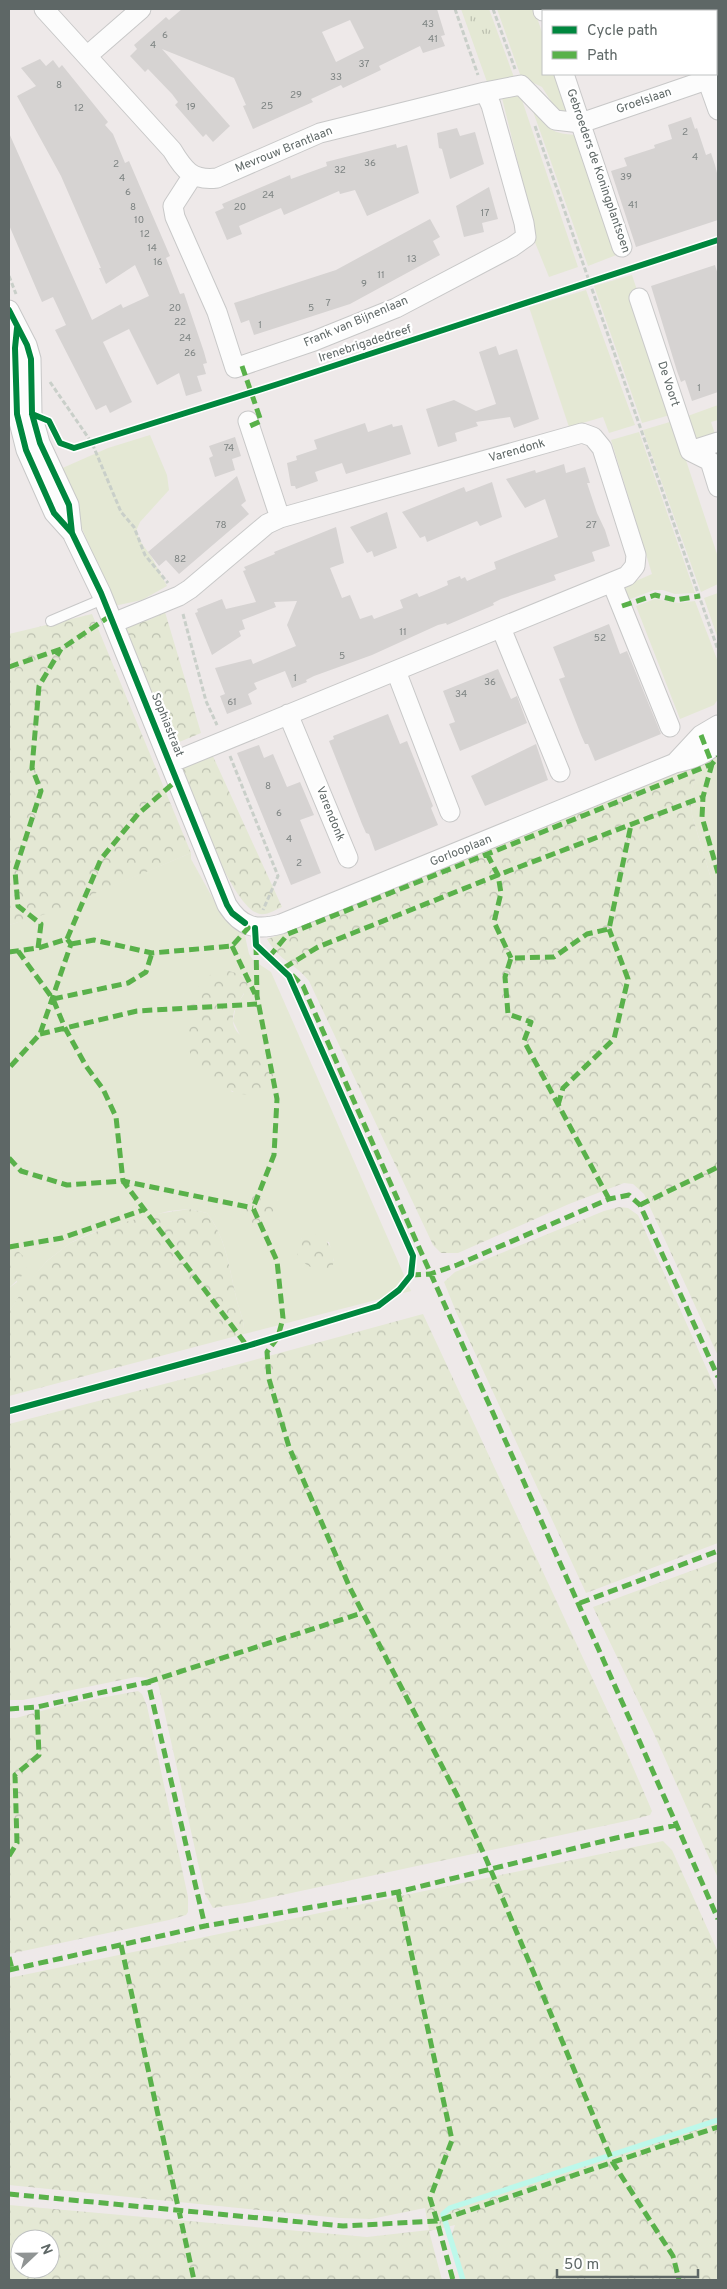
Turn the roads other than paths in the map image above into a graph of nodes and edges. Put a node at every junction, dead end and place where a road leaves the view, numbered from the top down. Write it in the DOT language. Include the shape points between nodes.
graph roads {
  1 [pos="44,9"];
  2 [pos="141,9"];
  3 [pos="87,56"];
  4 [pos="564,75"];
  5 [pos="713,77"];
  6 [pos="486,92"];
  7 [pos="718,110"];
  8 [pos="581,123"];
  9 [pos="193,175"];
  10 [pos="622,247"];
  11 [pos="640,298"];
  12 [pos="9,310"];
  13 [pos="19,414"];
  14 [pos="248,421"];
  15 [pos="718,442"];
  16 [pos="690,451"];
  17 [pos="718,487"];
  18 [pos="280,518"];
  19 [pos="612,583"];
  20 [pos="103,599"];
  21 [pos="50,621"];
  22 [pos="113,623"];
  23 [pos="501,628"];
  24 [pos="396,671"];
  25 [pos="288,714"];
  26 [pos="718,725"];
  27 [pos="670,727"];
  28 [pos="718,742"];
  29 [pos="170,762"];
  30 [pos="675,762"];
  31 [pos="560,772"];
  32 [pos="450,812"];
  33 [pos="348,858"];
  34 [pos="250,926"];
  1 -- 3 [label="street"];
  2 -- 3 [label="street"];
  3 -- 9 [label="street"];
  4 -- 8 [label="street, Gebroeders de Koningplantsoen"];
  5 -- 7 [label="street, Groelslaan"];
  5 -- 8 [label="street, Groelslaan"];
  6 -- 8 [label="street, Mevrouw Brantlaan" via="521,86 555,120"];
  6 -- 9 [label="street, Mevrouw Brantlaan" via="320,133 217,178 204,180"];
  6 -- 9 [label="street, Frank van Bijnenlaan" via="526,237 396,308 235,368 217,312 175,217 173,206"];
  8 -- 10 [label="street, Gebroeders de Koningplantsoen"];
  11 -- 16 [label="street, De Voort"];
  12 -- 13 [label="street, Sophiastraat" via="16,328"];
  13 -- 20 [label="street, Sophiastraat" via="26,450 54,513 72,532"];
  14 -- 18 [label="street"];
  15 -- 16 [label="street"];
  16 -- 17 [label="street" via="710,461"];
  18 -- 19 [label="street, Varendonk" via="582,432 593,437 602,448 636,555 635,566 627,576"];
  18 -- 22 [label="street, Varendonk" via="267,524 179,596"];
  19 -- 23 [label="street, Varendonk"];
  19 -- 27 [label="street"];
  20 -- 21 [label="lane"];
  20 -- 22 [label="street, Sophiastraat"];
  22 -- 29 [label="street, Sophiastraat"];
  23 -- 24 [label="street, Varendonk"];
  23 -- 31 [label="street"];
  24 -- 25 [label="street, Varendonk"];
  24 -- 32 [label="street"];
  25 -- 29 [label="street, Varendonk"];
  25 -- 33 [label="street, Varendonk"];
  26 -- 30 [label="street, Gorlooplaan" via="701,736"];
  28 -- 30 [label="street, Gorlooplaan" via="696,758"];
  29 -- 34 [label="street, Sophiastraat" via="227,905 232,913"];
  30 -- 34 [label="street, Gorlooplaan" via="281,924 266,928"];
}
